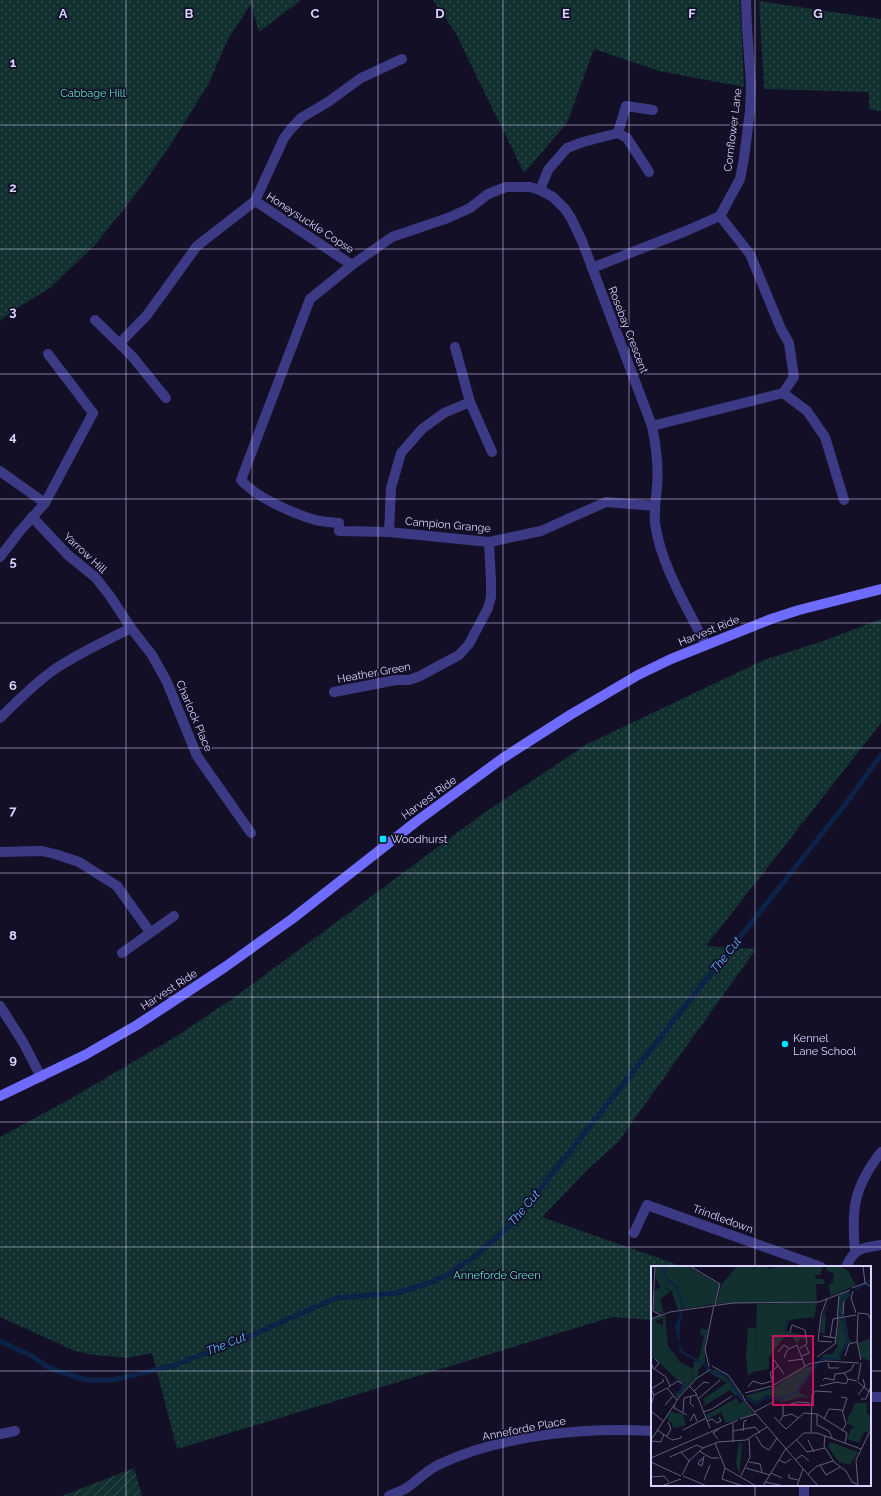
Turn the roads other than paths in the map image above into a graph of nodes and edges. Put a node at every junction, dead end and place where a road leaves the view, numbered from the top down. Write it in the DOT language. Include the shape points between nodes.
graph roads {
  1 [pos="746,0"];
  2 [pos="402,59"];
  3 [pos="653,110"];
  4 [pos="618,133"];
  5 [pos="648,172"];
  6 [pos="540,190"];
  7 [pos="255,201"];
  8 [pos="720,216"];
  9 [pos="352,265"];
  10 [pos="592,268"];
  11 [pos="95,320"];
  12 [pos="120,343"];
  13 [pos="455,347"];
  14 [pos="48,354"];
  15 [pos="783,393"];
  16 [pos="166,398"];
  17 [pos="470,402"];
  18 [pos="652,426"];
  19 [pos="492,452"];
  20 [pos="0,471"];
  21 [pos="844,500"];
  22 [pos="45,503"];
  23 [pos="654,506"];
  24 [pos="289,511"];
  25 [pos="32,517"];
  26 [pos="390,532"];
  27 [pos="489,542"];
  28 [pos="0,557"];
  29 [pos="881,588"];
  30 [pos="131,628"];
  31 [pos="706,645"];
  32 [pos="334,692"];
  33 [pos="0,718"];
  34 [pos="251,833"];
  35 [pos="0,852"];
  36 [pos="174,916"];
  37 [pos="150,932"];
  38 [pos="122,953"];
  39 [pos="0,1006"];
  40 [pos="41,1077"];
  41 [pos="0,1096"];
  42 [pos="881,1152"];
  43 [pos="634,1233"];
  44 [pos="881,1245"];
  45 [pos="855,1252"];
  46 [pos="818,1266"];
  47 [pos="846,1266"];
  48 [pos="871,1397"];
  49 [pos="881,1398"];
  50 [pos="15,1431"];
  51 [pos="651,1431"];
  52 [pos="0,1434"];
  53 [pos="408,1492"];
  54 [pos="389,1496"];
  1 -- 8 [label="street, Cornflower Lane" via="750,111 740,179"];
  2 -- 7 [label="street, Honeysuckle Copse" via="361,78 301,118 284,138"];
  3 -- 4 [label="street" via="626,106"];
  4 -- 5 [label="street" via="626,138"];
  4 -- 6 [label="street" via="567,148 548,170"];
  6 -- 9 [label="street, Rosebay Crescent" via="520,186 506,187 488,194 470,208 448,218 392,237"];
  6 -- 10 [label="street, Rosebay Crescent" via="553,197 571,218"];
  7 -- 9 [label="street, Honeysuckle Copse"];
  7 -- 12 [label="street, Honeysuckle Copse" via="197,246 147,315"];
  8 -- 10 [label="street" via="686,232"];
  8 -- 15 [label="street" via="750,254 789,343 794,377"];
  9 -- 24 [label="street, Rosebay Crescent" via="310,299 241,480 245,485"];
  10 -- 18 [label="street, Rosebay Crescent"];
  11 -- 12 [label="street"];
  12 -- 16 [label="street"];
  13 -- 17 [label="street"];
  14 -- 22 [label="street" via="96,412"];
  15 -- 18 [label="street"];
  15 -- 21 [label="street" via="807,411 825,437"];
  17 -- 19 [label="street"];
  17 -- 26 [label="street" via="444,413 422,429 401,453 391,488"];
  18 -- 23 [label="street, Rosebay Crescent" via="657,450 658,486"];
  20 -- 22 [label="street"];
  22 -- 25 [label="street"];
  23 -- 27 [label="street, Campion Grange" via="606,502 541,531"];
  23 -- 31 [label="street, Rosebay Crescent" via="657,535 666,560 677,589"];
  24 -- 26 [label="street, Campion Grange" via="316,521 339,524 339,531"];
  25 -- 28 [label="street"];
  25 -- 30 [label="street, Yarrow Hill" via="68,555 95,577"];
  26 -- 27 [label="street, Campion Grange"];
  27 -- 32 [label="street, Heather Green" via="491,596 488,608 469,644 459,655 409,680 396,680"];
  29 -- 31 [label="street, Harvest Ride" via="799,610"];
  30 -- 33 [label="street" via="82,652 54,670"];
  30 -- 34 [label="street, Charlock Place" via="152,655 167,682 197,756"];
  31 -- 40 [label="street, Harvest Ride" via="638,675 533,738 423,816 334,887 225,967 137,1025"];
  35 -- 37 [label="street" via="42,851 79,862 117,886"];
  36 -- 37 [label="street"];
  37 -- 38 [label="street"];
  39 -- 40 [label="street"];
  40 -- 41 [label="street, Harvest Ride"];
  42 -- 45 [label="street" via="861,1183 855,1205"];
  43 -- 46 [label="street, Trindledown" via="647,1205"];
  44 -- 45 [label="street" via="865,1247"];
  45 -- 47 [label="street"];
  48 -- 49 [label="street"];
  50 -- 52 [label="street"];
  51 -- 53 [label="street, Anneforde Place" via="575,1432 529,1438 484,1448 439,1465 422,1475"];
  53 -- 54 [label="street, Anneforde Place"];
}
